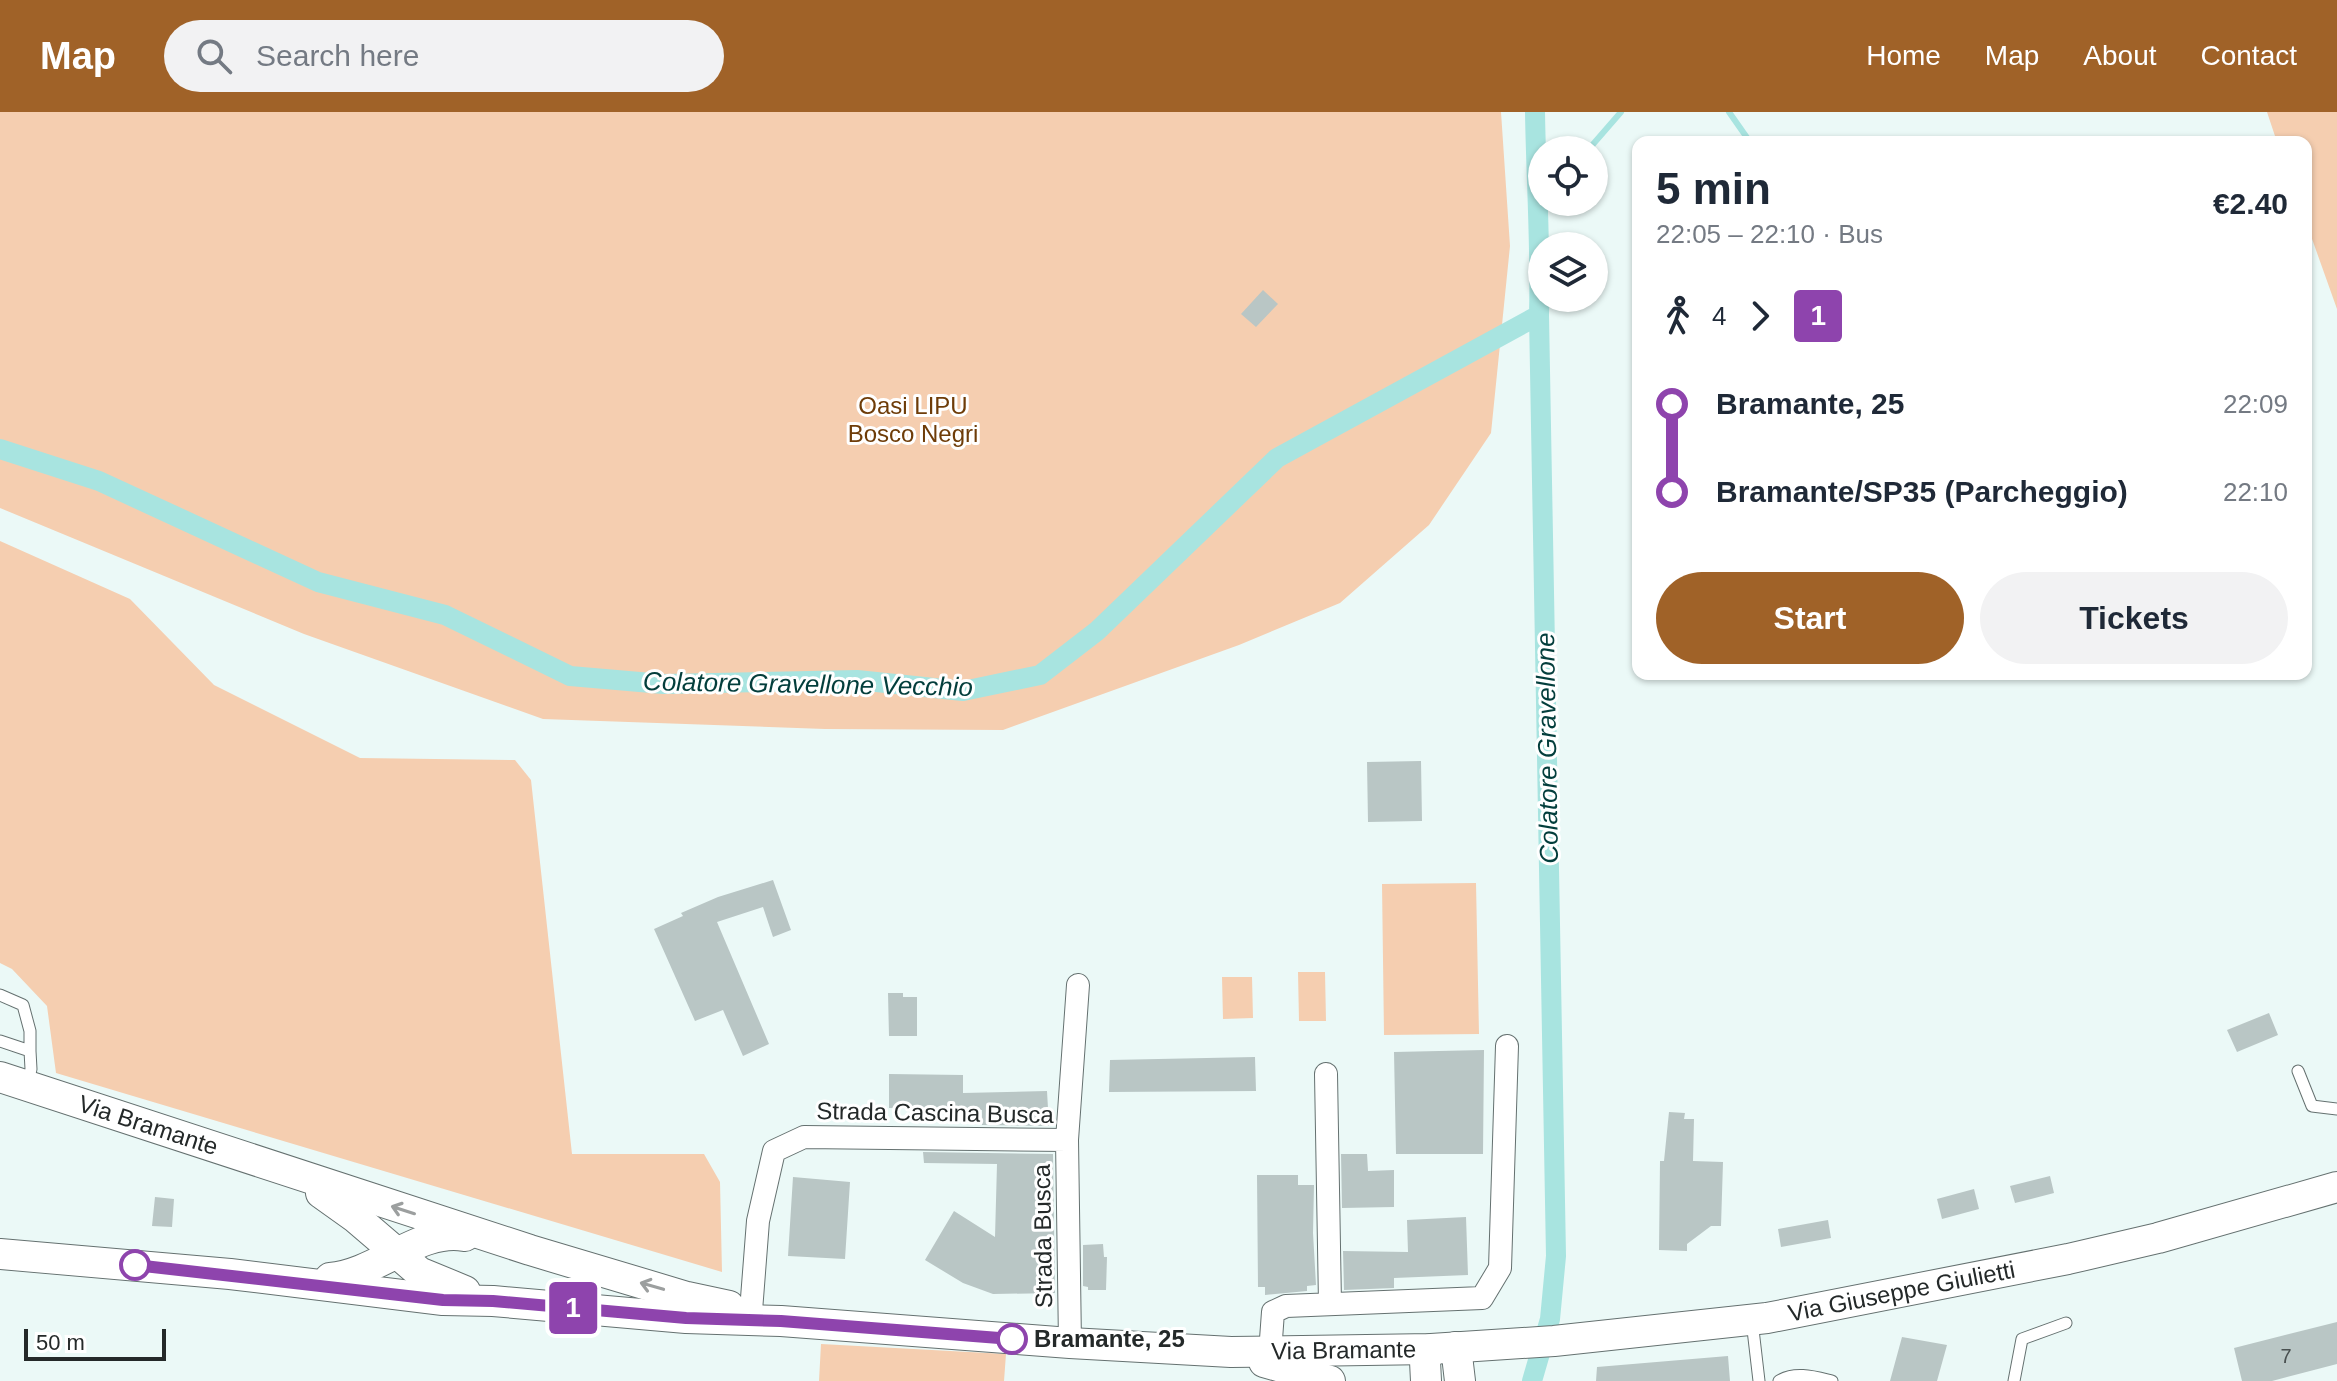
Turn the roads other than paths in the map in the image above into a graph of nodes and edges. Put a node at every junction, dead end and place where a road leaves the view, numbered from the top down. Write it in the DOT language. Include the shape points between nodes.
graph roads {
  1 [pos="1078,985"];
  2 [pos="0,995"];
  3 [pos="0,1041"];
  4 [pos="1507,1046"];
  5 [pos="30,1051"];
  6 [pos="2298,1071"];
  7 [pos="1326,1074"];
  8 [pos="14,1081"];
  9 [pos="2337,1109"];
  10 [pos="1067,1140"];
  11 [pos="295,1175"];
  12 [pos="2337,1187"];
  13 [pos="530,1250"];
  14 [pos="0,1254"];
  15 [pos="397,1254"];
  16 [pos="276,1279"];
  17 [pos="493,1301"];
  18 [pos="1330,1304"];
  19 [pos="751,1311"];
  20 [pos="1752,1320"];
  21 [pos="781,1321"];
  22 [pos="2066,1323"];
  23 [pos="1070,1343"];
  24 [pos="1444,1348"];
  25 [pos="1231,1352"];
  26 [pos="1270,1353"];
  27 [pos="1330,1381"];
  28 [pos="1426,1381"];
  29 [pos="1460,1381"];
  30 [pos="1759,1381"];
  31 [pos="1779,1381"];
  32 [pos="1832,1381"];
  33 [pos="2014,1381"];
  1 -- 10 [label="street, Strada Busca"];
  2 -- 5 [label="lane" via="23,1005"];
  3 -- 5 [label="lane"];
  4 -- 18 [label="street" via="1500,1268 1482,1298"];
  5 -- 8 [label="lane" via="31,1069"];
  6 -- 9 [label="lane" via="2312,1106"];
  7 -- 18 [label="street"];
  8 -- 11 [label="main road, Via Bramante"];
  10 -- 19 [label="street, Strada Cascina Busca" via="804,1137 774,1151 758,1221"];
  10 -- 23 [label="street, Strada Busca"];
  13 -- 11 [label="main road, Via Bramante, one-way"];
  11 -- 15 [label="main road, Via Bramante"];
  12 -- 20 [label="main road, Via Giuseppe Giulietti" via="2083,1256"];
  13 -- 15 [label="main road, Via Bramante" via="456,1234 433,1237"];
  19 -- 13 [label="main road, Via Bramante, one-way"];
  14 -- 16 [label="main road, Via Bramante"];
  15 -- 16 [label="main road, Via Bramante" via="348,1276"];
  15 -- 17 [label="main road, Via Bramante" via="419,1272"];
  16 -- 17 [label="main road, Via Bramante" via="443,1300"];
  17 -- 21 [label="main road, Via Bramante"];
  18 -- 26 [label="street" via="1286,1306 1273,1312"];
  19 -- 21 [label="main road, Via Bramante"];
  20 -- 24 [label="main road, Via Giuseppe Giulietti"];
  20 -- 30 [label="lane"];
  21 -- 23 [label="main road, Via Bramante"];
  22 -- 33 [label="lane" via="2022,1339"];
  23 -- 25 [label="main road, Via Bramante"];
  24 -- 26 [label="main road, Via Bramante"];
  24 -- 28 [label="main road" via="1425,1361"];
  24 -- 29 [label="main road"];
  25 -- 26 [label="main road, Via Bramante"];
  25 -- 27 [label="main road, Via Bramante"];
  31 -- 32 [label="lane" via="1809,1375"];
}
